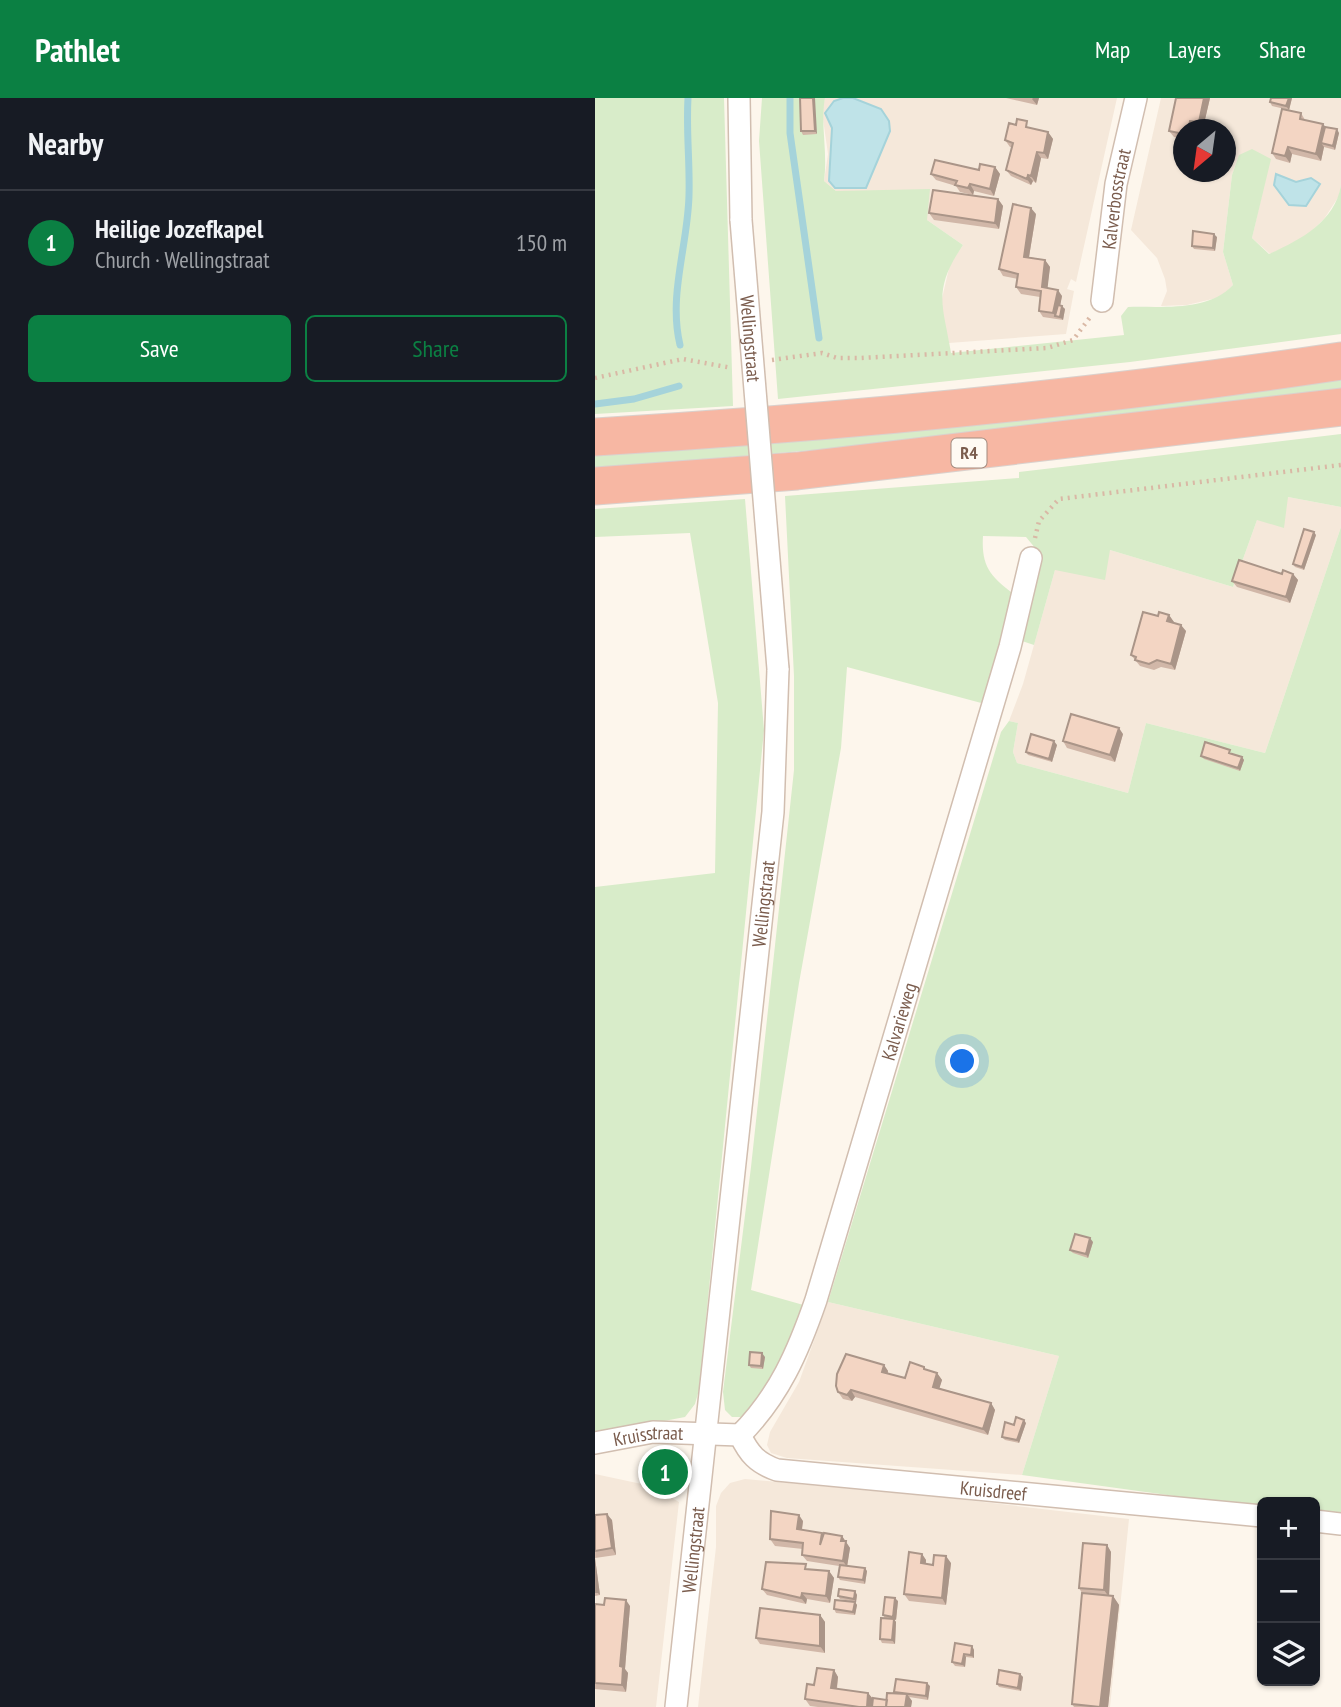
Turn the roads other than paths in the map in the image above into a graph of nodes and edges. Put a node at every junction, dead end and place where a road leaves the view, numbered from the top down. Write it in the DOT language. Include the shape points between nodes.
graph roads {
  1 [pos="739,98"];
  2 [pos="1136,98"];
  3 [pos="1102,301"];
  4 [pos="1341,361"];
  5 [pos="1341,407"];
  6 [pos="595,437"];
  7 [pos="595,486"];
  8 [pos="1031,558"];
  9 [pos="704,1432"];
  10 [pos="740,1435"];
  11 [pos="595,1443"];
  12 [pos="1257,1516"];
  13 [pos="1320,1522"];
  14 [pos="1341,1524"];
  15 [pos="676,1707"];
  1 -- 9 [label="street, Wellingstraat, bridge" via="741,220 778,669 773,812"];
  2 -- 3 [label="street, Kalverbosstraat" via="1116,184"];
  4 -- 6 [label="highway" via="798,424"];
  5 -- 7 [label="highway, R4" via="838,467"];
  8 -- 10 [label="street, Kalvarieweg" via="1010,647 816,1300 781,1385"];
  9 -- 10 [label="street"];
  9 -- 11 [label="street, Kruisstraat" via="653,1432"];
  9 -- 15 [label="street, Wellingstraat"];
  10 -- 12 [label="street, Kruisdreef" via="761,1465 777,1470"];
  13 -- 14 [label="street"];
}
